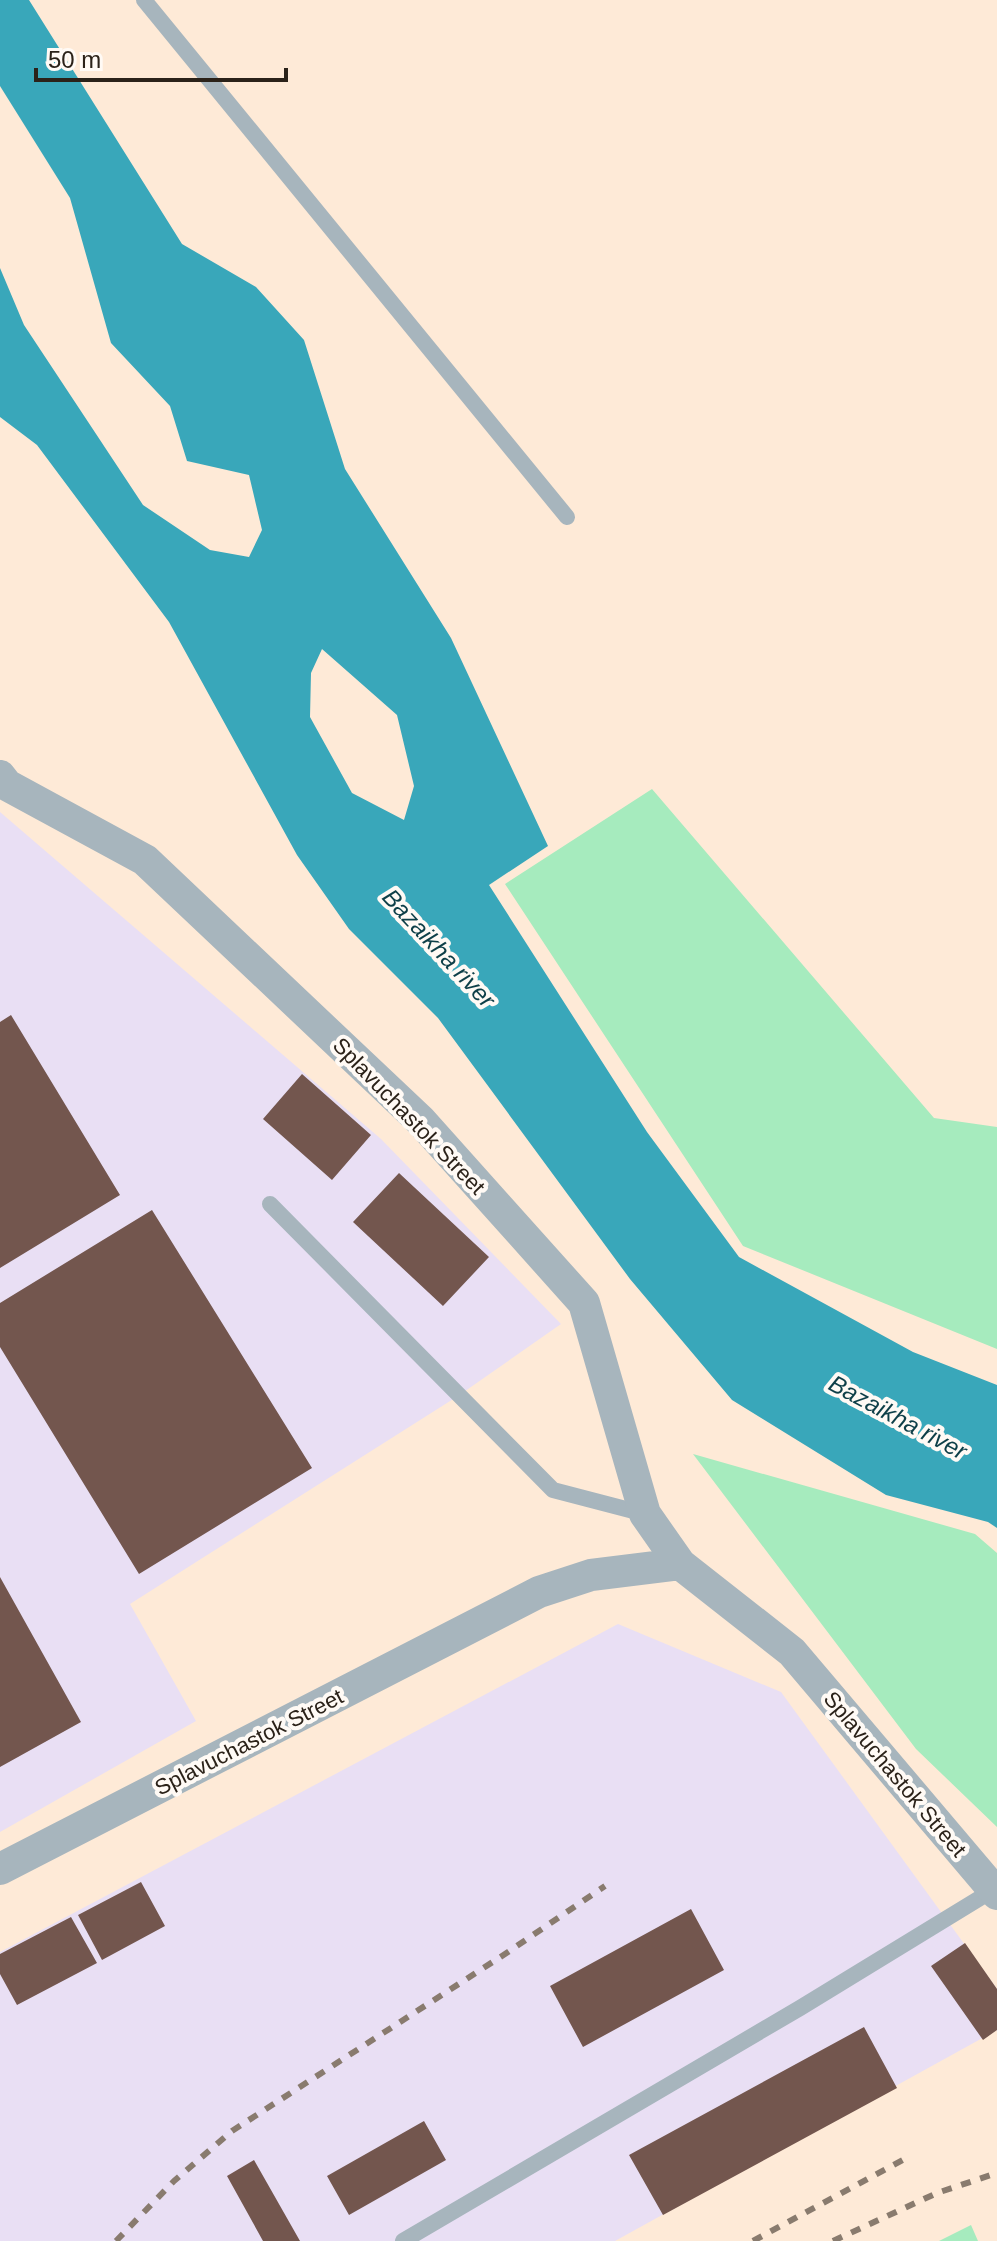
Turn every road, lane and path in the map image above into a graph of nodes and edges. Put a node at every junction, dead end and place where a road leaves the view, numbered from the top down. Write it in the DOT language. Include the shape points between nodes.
graph roads {
  1 [pos="144,0"];
  2 [pos="567,517"];
  3 [pos="2,787"];
  4 [pos="270,1204"];
  5 [pos="645,1514"];
  6 [pos="680,1564"];
  7 [pos="0,1869"];
  8 [pos="995,1892"];
  9 [pos="403,2241"];
  1 -- 2 [label="lane"];
  3 -- 5 [label="street, Splavuchastok Street" via="145,860 421,1121 584,1303"];
  4 -- 5 [label="lane" via="553,1490"];
  5 -- 6 [label="street, Splavuchastok Street"];
  6 -- 7 [label="street, Splavuchastok Street" via="591,1575 539,1592"];
  6 -- 8 [label="street, Splavuchastok Street" via="792,1652"];
  8 -- 9 [label="lane"];
}
